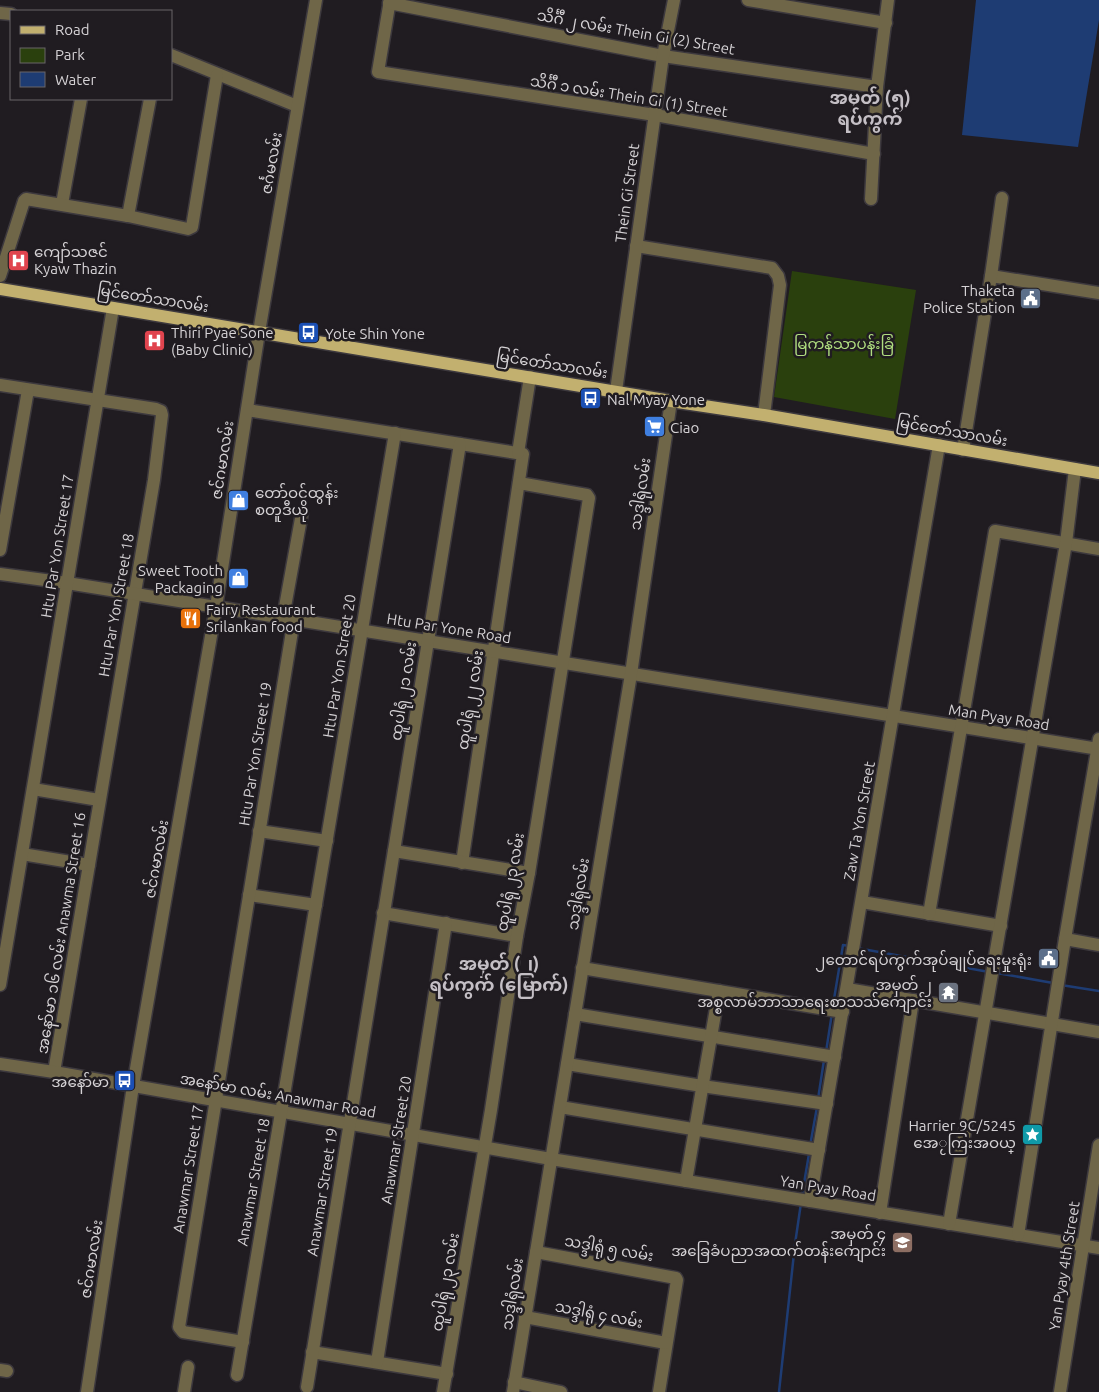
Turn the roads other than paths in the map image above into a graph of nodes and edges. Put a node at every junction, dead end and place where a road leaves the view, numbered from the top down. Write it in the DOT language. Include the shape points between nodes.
graph roads {
  1 [pos="316,0"];
  2 [pos="674,0"];
  3 [pos="748,0"];
  4 [pos="888,0"];
  5 [pos="390,2"];
  6 [pos="886,23"];
  7 [pos="172,55"];
  8 [pos="663,56"];
  9 [pos="217,75"];
  10 [pos="877,87"];
  11 [pos="81,100"];
  12 [pos="150,100"];
  13 [pos="297,106"];
  14 [pos="655,115"];
  15 [pos="874,154"];
  16 [pos="1002,198"];
  17 [pos="871,199"];
  18 [pos="62,204"];
  19 [pos="128,216"];
  20 [pos="636,246"];
  21 [pos="0,276"];
  22 [pos="991,276"];
  23 [pos="0,289"];
  24 [pos="1099,293"];
  25 [pos="113,308"];
  26 [pos="259,332"];
  27 [pos="530,377"];
  28 [pos="0,385"];
  29 [pos="28,390"];
  30 [pos="616,391"];
  31 [pos="97,400"];
  32 [pos="671,401"];
  33 [pos="247,410"];
  34 [pos="764,415"];
  35 [pos="395,433"];
  36 [pos="460,444"];
  37 [pos="939,445"];
  38 [pos="963,450"];
  39 [pos="520,454"];
  40 [pos="1075,469"];
  41 [pos="1099,473"];
  42 [pos="519,483"];
  43 [pos="302,513"];
  44 [pos="1066,544"];
  45 [pos="1099,549"];
  46 [pos="0,550"];
  47 [pos="0,574"];
  48 [pos="67,583"];
  49 [pos="134,594"];
  50 [pos="216,607"];
  51 [pos="288,619"];
  52 [pos="362,630"];
  53 [pos="428,641"];
  54 [pos="494,652"];
  55 [pos="563,663"];
  56 [pos="631,674"];
  57 [pos="893,716"];
  58 [pos="961,727"];
  59 [pos="1033,739"];
  60 [pos="1098,746"];
  61 [pos="33,789"];
  62 [pos="99,800"];
  63 [pos="259,832"];
  64 [pos="327,842"];
  65 [pos="394,851"];
  66 [pos="22,854"];
  67 [pos="462,863"];
  68 [pos="88,865"];
  69 [pos="529,873"];
  70 [pos="249,895"];
  71 [pos="862,902"];
  72 [pos="316,905"];
  73 [pos="383,913"];
  74 [pos="929,914"];
  75 [pos="446,923"];
  76 [pos="1001,926"];
  77 [pos="517,936"];
  78 [pos="1065,939"];
  79 [pos="1099,945"];
  80 [pos="582,968"];
  81 [pos="0,985"];
  82 [pos="846,989"];
  83 [pos="719,991"];
  84 [pos="913,1000"];
  85 [pos="843,1012"];
  86 [pos="986,1013"];
  87 [pos="575,1014"];
  88 [pos="1051,1025"];
  89 [pos="1099,1032"];
  90 [pos="711,1037"];
  91 [pos="835,1058"];
  92 [pos="0,1064"];
  93 [pos="567,1064"];
  94 [pos="54,1072"];
  95 [pos="133,1086"];
  96 [pos="702,1086"];
  97 [pos="216,1100"];
  98 [pos="827,1104"];
  99 [pos="560,1107"];
  100 [pos="282,1112"];
  101 [pos="350,1123"];
  102 [pos="694,1129"];
  103 [pos="413,1134"];
  104 [pos="1099,1145"];
  105 [pos="485,1146"];
  106 [pos="819,1150"];
  107 [pos="551,1159"];
  108 [pos="686,1181"];
  109 [pos="810,1201"];
  110 [pos="880,1213"];
  111 [pos="949,1224"];
  112 [pos="1018,1235"];
  113 [pos="1083,1246"];
  114 [pos="1099,1248"];
  115 [pos="536,1252"];
  116 [pos="525,1317"];
  117 [pos="243,1342"];
  118 [pos="666,1343"];
  119 [pos="312,1352"];
  120 [pos="377,1362"];
  121 [pos="188,1367"];
  122 [pos="447,1374"];
  123 [pos="238,1376"];
  124 [pos="307,1387"];
  125 [pos="513,1387"];
  126 [pos="87,1392"];
  127 [pos="184,1392"];
  128 [pos="443,1392"];
  129 [pos="561,1392"];
  130 [pos="659,1392"];
  131 [pos="1060,1392"];
  1 -- 13 [label="street, ဇင်္ဂမလမ်း"];
  2 -- 8 [label="street, Thein Gi Street"];
  3 -- 6 [label="street"];
  4 -- 6 [label="street"];
  5 -- 8 [label="street, သိင်္ဂီ ၂ လမ်း Thein Gi (2) Street"];
  5 -- 14 [label="street, သိင်္ဂီ ၁ လမ်း Thein Gi (1) Street" via="378,72"];
  6 -- 10 [label="street"];
  7 -- 9 [label="street"];
  8 -- 10 [label="street, သိင်္ဂီ ၂ လမ်း Thein Gi (2) Street"];
  8 -- 14 [label="street, Thein Gi Street"];
  9 -- 13 [label="street"];
  9 -- 19 [label="street" via="192,227 188,229"];
  10 -- 15 [label="street"];
  11 -- 18 [label="street"];
  12 -- 19 [label="street"];
  13 -- 26 [label="street, ဇင်္ဂမလမ်း"];
  14 -- 15 [label="street, သိင်္ဂီ ၁ လမ်း Thein Gi (1) Street"];
  14 -- 20 [label="street, Thein Gi Street"];
  15 -- 17 [label="street"];
  16 -- 22 [label="street"];
  18 -- 19 [label="street"];
  18 -- 21 [label="street" via="24,201"];
  20 -- 30 [label="street, Thein Gi Street"];
  20 -- 34 [label="street" via="772,268 780,286"];
  22 -- 24 [label="street"];
  22 -- 38 [label="street"];
  23 -- 25 [label="main road, မြင်တော်သာလမ်း"];
  25 -- 26 [label="main road, မြင်တော်သာလမ်း"];
  25 -- 31 [label="street, Htu Par Yon Street 17"];
  26 -- 27 [label="main road, မြင်တော်သာလမ်း"];
  26 -- 33 [label="street, ဇင်ဂမာလမ်း"];
  27 -- 30 [label="main road, မြင်တော်သာလမ်း"];
  27 -- 39 [label="street, ထူပါရုံ ၂၂ လမ်း"];
  28 -- 29 [label="street"];
  29 -- 31 [label="street"];
  29 -- 46 [label="street"];
  30 -- 32 [label="main road, မြင်တော်သာလမ်း"];
  31 -- 48 [label="street, Htu Par Yon Street 17"];
  31 -- 49 [label="street, Htu Par Yon Street 18" via="161,410 162,415"];
  32 -- 34 [label="main road, မြင်တော်သာလမ်း"];
  32 -- 56 [label="street, သဒ္ဒါရုံလမ်း"];
  33 -- 35 [label="street"];
  33 -- 50 [label="street, ဇင်ဂမာလမ်း"];
  34 -- 37 [label="main road, မြင်တော်သာလမ်း"];
  35 -- 36 [label="street"];
  35 -- 52 [label="street, Htu Par Yon Street 20"];
  36 -- 39 [label="street"];
  36 -- 53 [label="street, ထူပါရုံ ၂၁ လမ်း"];
  37 -- 38 [label="main road, မြင်တော်သာလမ်း"];
  37 -- 57 [label="street, Zaw Ta Yon Street"];
  38 -- 40 [label="main road, မြင်တော်သာလမ်း"];
  39 -- 42 [label="street, ထူပါရုံ ၂၂ လမ်း"];
  40 -- 41 [label="main road, မြင်တော်သာလမ်း"];
  40 -- 44 [label="street"];
  42 -- 54 [label="street, ထူပါရုံ ၂၂ လမ်း"];
  42 -- 55 [label="street, ထူပါရုံ ၂၃ လမ်း" via="588,496"];
  43 -- 51 [label="street, Htu Par Yon Street 19"];
  44 -- 45 [label="street"];
  44 -- 58 [label="street" via="995,531"];
  44 -- 59 [label="street"];
  47 -- 48 [label="street, Htu Par Yone Road"];
  48 -- 49 [label="street, Htu Par Yone Road"];
  48 -- 61 [label="street, Htu Par Yon Street 17"];
  49 -- 50 [label="street, Htu Par Yone Road"];
  49 -- 62 [label="street, Htu Par Yon Street 18"];
  50 -- 51 [label="street, Htu Par Yone Road"];
  50 -- 95 [label="street, ဇင်ဂမာလမ်း"];
  51 -- 52 [label="street, Htu Par Yone Road"];
  51 -- 63 [label="street, Htu Par Yon Street 19"];
  52 -- 53 [label="street, Htu Par Yone Road"];
  52 -- 64 [label="street, Htu Par Yon Street 20"];
  53 -- 54 [label="street, Htu Par Yone Road"];
  53 -- 65 [label="street, ထူပါရုံ ၂၁ လမ်း"];
  54 -- 55 [label="street, Htu Par Yone Road"];
  54 -- 67 [label="street, ထူပါရုံ ၂၂ လမ်း"];
  55 -- 56 [label="street, Htu Par Yone Road"];
  55 -- 69 [label="street, ထူပါရုံ ၂၃ လမ်း"];
  56 -- 57 [label="street, Htu Par Yone Road"];
  56 -- 80 [label="street, သဒ္ဒါရုံလမ်း"];
  57 -- 58 [label="street, Man Pyay Road"];
  57 -- 71 [label="street, Zaw Ta Yon Street"];
  58 -- 59 [label="street, Man Pyay Road"];
  58 -- 74 [label="street"];
  59 -- 60 [label="street, Man Pyay Road"];
  59 -- 76 [label="street"];
  60 -- 78 [label="street"];
  61 -- 62 [label="street"];
  61 -- 66 [label="street, Htu Par Yon Street 17"];
  62 -- 68 [label="street, အနော်မာ ၁၆ လမ်း Anawma Street 16"];
  63 -- 64 [label="street"];
  63 -- 70 [label="street, Htu Par Yon Street 19"];
  64 -- 72 [label="street, Htu Par Yon Street 20"];
  65 -- 67 [label="street"];
  65 -- 73 [label="street, ထူပါရုံ ၂၁ လမ်း"];
  66 -- 68 [label="street"];
  66 -- 81 [label="street, Htu Par Yon Street 17"];
  67 -- 69 [label="street"];
  68 -- 94 [label="street, အနော်မာ ၁၆ လမ်း Anawma Street 16"];
  69 -- 77 [label="street, ထူပါရုံ ၂၃ လမ်း"];
  70 -- 72 [label="street"];
  70 -- 97 [label="street, Anawmar Street 17"];
  71 -- 74 [label="street"];
  71 -- 82 [label="street, Zaw Ta Yon Street"];
  72 -- 100 [label="street, Anawmar Street 18"];
  73 -- 75 [label="street"];
  73 -- 101 [label="street, Anawmar Street 19"];
  74 -- 76 [label="street"];
  75 -- 77 [label="street"];
  75 -- 103 [label="street, Anawmar Street 20"];
  76 -- 86 [label="street"];
  77 -- 105 [label="street, ထူပါရုံ ၂၃ လမ်း"];
  78 -- 79 [label="street"];
  78 -- 88 [label="street"];
  80 -- 83 [label="street"];
  80 -- 87 [label="street, သဒ္ဒါရုံလမ်း"];
  82 -- 84 [label="street"];
  82 -- 85 [label="street, Zaw Ta Yon Street"];
  83 -- 85 [label="street"];
  83 -- 90 [label="street"];
  84 -- 86 [label="street"];
  84 -- 110 [label="street"];
  85 -- 91 [label="street, Zaw Ta Yon Street"];
  86 -- 88 [label="street"];
  86 -- 111 [label="street"];
  87 -- 90 [label="street"];
  87 -- 93 [label="street, သဒ္ဒါရုံလမ်း"];
  88 -- 89 [label="street"];
  88 -- 112 [label="street"];
  90 -- 91 [label="street"];
  90 -- 96 [label="street"];
  91 -- 98 [label="street, Zaw Ta Yon Street"];
  92 -- 94 [label="street, အနော်မာ လမ်း Anawmar Road"];
  93 -- 96 [label="street"];
  93 -- 99 [label="street, သဒ္ဒါရုံလမ်း"];
  94 -- 95 [label="street, အနော်မာ လမ်း Anawmar Road"];
  95 -- 97 [label="street, အနော်မာ လမ်း Anawmar Road"];
  95 -- 126 [label="street, ဇင်ဂမာလမ်း"];
  96 -- 98 [label="street"];
  96 -- 102 [label="street"];
  97 -- 100 [label="street, အနော်မာ လမ်း Anawmar Road"];
  97 -- 117 [label="street, Anawmar Street 17" via="180,1330"];
  98 -- 106 [label="street, Zaw Ta Yon Street"];
  99 -- 102 [label="street"];
  99 -- 107 [label="street, သဒ္ဒါရုံလမ်း"];
  100 -- 101 [label="street, အနော်မာ လမ်း Anawmar Road"];
  100 -- 117 [label="street, Anawmar Street 18"];
  101 -- 103 [label="street, အနော်မာ လမ်း Anawmar Road"];
  101 -- 119 [label="street, Anawmar Street 19"];
  102 -- 106 [label="street"];
  102 -- 108 [label="street"];
  103 -- 105 [label="street, အနော်မာ လမ်း Anawmar Road"];
  103 -- 120 [label="street, Anawmar Street 20"];
  104 -- 113 [label="street, Yan Pyay 4th Street"];
  105 -- 107 [label="street, အနော်မာ လမ်း Anawmar Road"];
  105 -- 122 [label="street, ထူပါရုံ ၂၃ လမ်း"];
  106 -- 109 [label="street, Zaw Ta Yon Street"];
  107 -- 108 [label="street, Yan Pyay Road"];
  107 -- 115 [label="street, သဒ္ဒါရုံလမ်း"];
  108 -- 109 [label="street, Yan Pyay Road"];
  109 -- 110 [label="street, Yan Pyay Road"];
  110 -- 111 [label="street, Yan Pyay Road"];
  111 -- 112 [label="street, Yan Pyay Road"];
  112 -- 113 [label="street, Yan Pyay Road"];
  113 -- 114 [label="street, Yan Pyay Road"];
  113 -- 131 [label="street, Yan Pyay 4th Street"];
  115 -- 116 [label="street, သဒ္ဒါရုံလမ်း"];
  115 -- 118 [label="street, သဒ္ဒါရုံ ၅ လမ်း" via="676,1278"];
  116 -- 118 [label="street, သဒ္ဒါရုံ ၄ လမ်း"];
  116 -- 125 [label="street, သဒ္ဒါရုံလမ်း"];
  117 -- 123 [label="street, Anawmar Street 18"];
  118 -- 130 [label="street"];
  119 -- 120 [label="street"];
  119 -- 124 [label="street, Anawmar Street 19"];
  120 -- 122 [label="street"];
  121 -- 127 [label="street"];
  122 -- 128 [label="street, ထူပါရုံ ၂၃ လမ်း"];
  125 -- 129 [label="street"];
}
